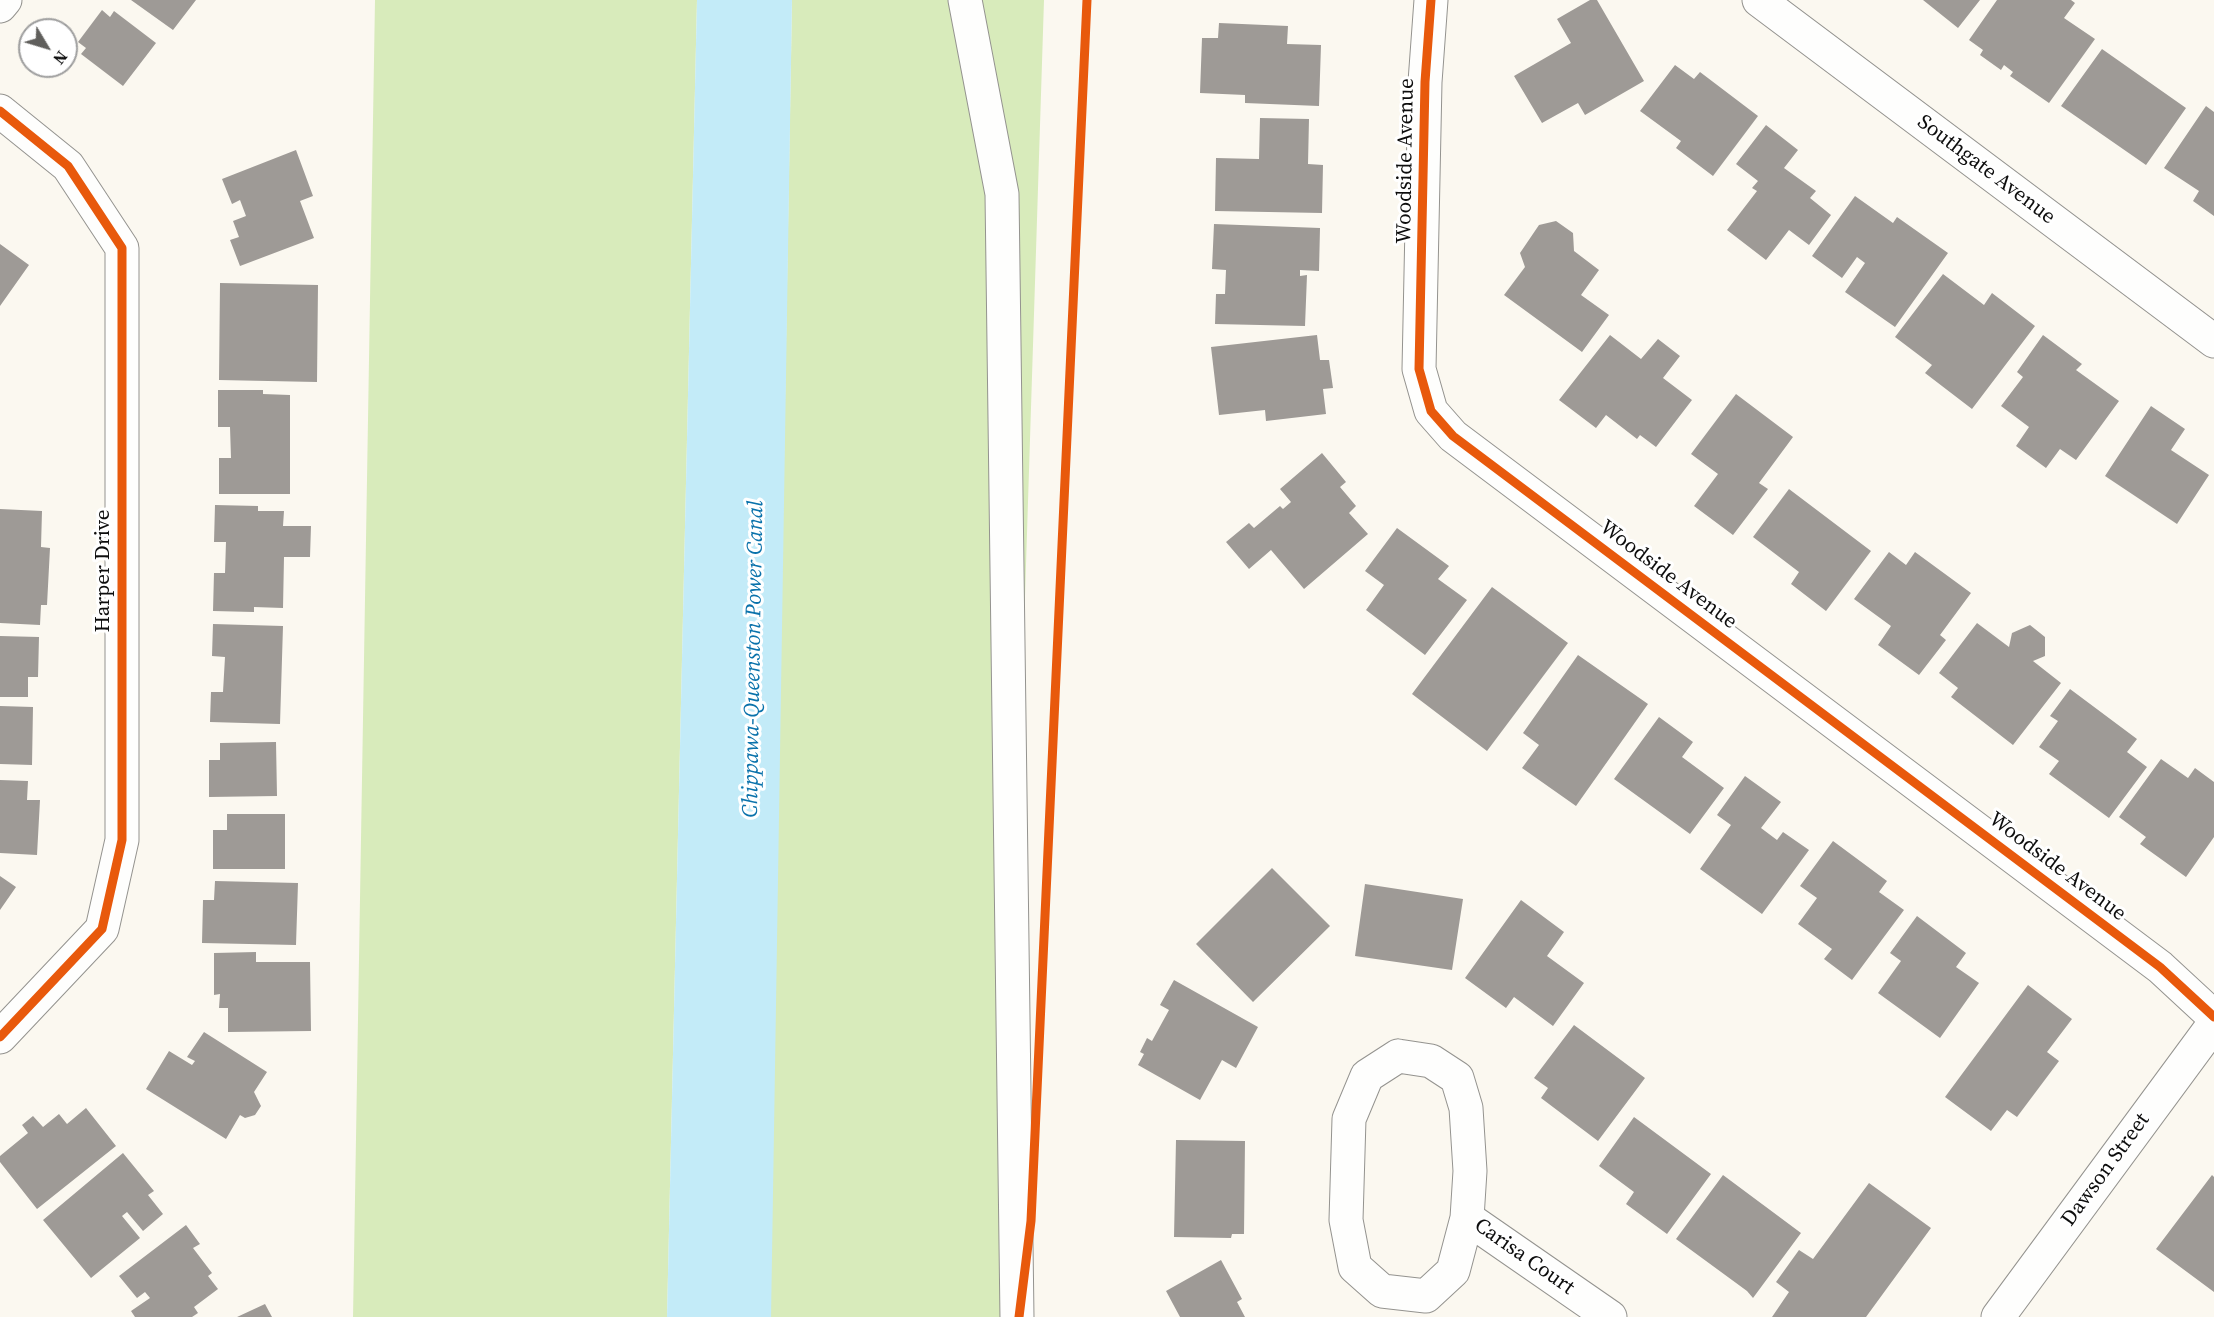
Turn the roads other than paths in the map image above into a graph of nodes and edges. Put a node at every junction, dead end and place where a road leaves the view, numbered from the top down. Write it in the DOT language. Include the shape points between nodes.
graph roads {
  1 [pos="5,0"];
  2 [pos="965,0"];
  3 [pos="1431,0"];
  4 [pos="1758,0"];
  5 [pos="0,6"];
  6 [pos="0,111"];
  7 [pos="2214,341"];
  8 [pos="2214,1017"];
  9 [pos="2214,1024"];
  10 [pos="0,1037"];
  11 [pos="1467,1218"];
  12 [pos="1017,1317"];
  13 [pos="1610,1317"];
  14 [pos="1998,1317"];
  1 -- 5 [label="street"];
  2 -- 12 [label="street" via="1002,194"];
  3 -- 8 [label="street, Woodside Avenue" via="1425,82 1419,369 1431,411 1453,436 2160,967"];
  4 -- 7 [label="street, Southgate Avenue"];
  6 -- 10 [label="street, Harper Drive" via="68,166 122,248 122,840 102,929"];
  9 -- 14 [label="street, Dawson Street"];
  11 -- 11 [label="street, Carisa Court" via="1470,1172 1466,1108 1457,1078 1431,1060 1398,1056 1367,1076 1349,1119 1346,1220 1355,1267 1382,1291 1426,1296 1453,1271"];
  11 -- 13 [label="street, Carisa Court"];
}
